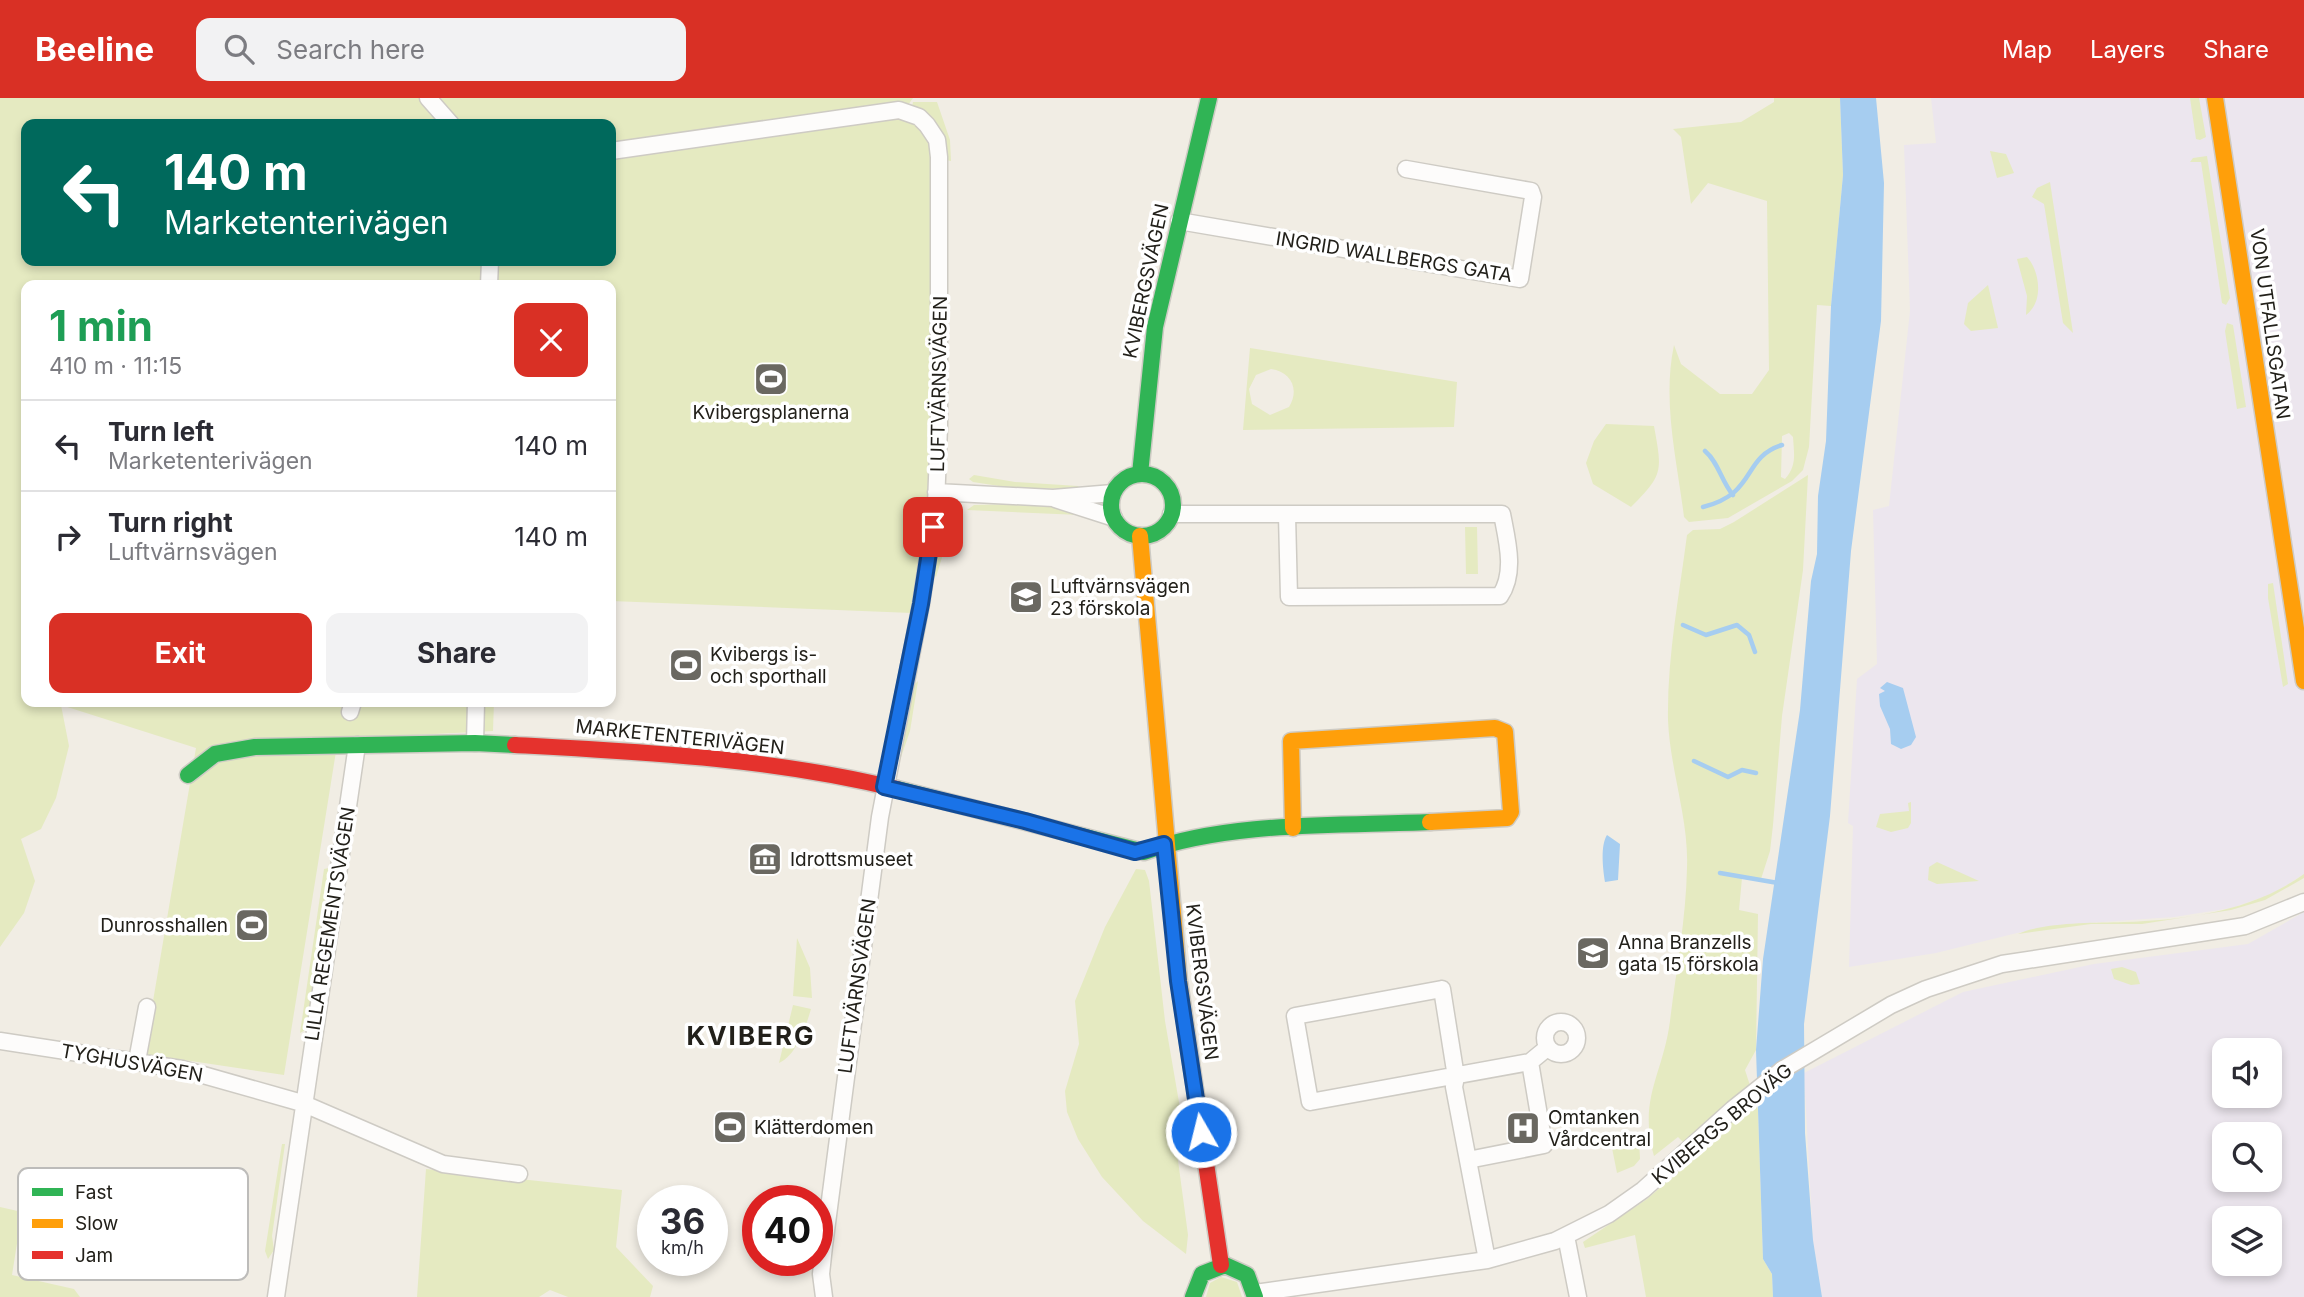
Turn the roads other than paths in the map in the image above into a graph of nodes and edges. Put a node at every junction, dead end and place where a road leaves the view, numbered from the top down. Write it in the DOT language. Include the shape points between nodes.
graph roads {
  1 [pos="428,98"];
  2 [pos="1209,98"];
  3 [pos="2215,98"];
  4 [pos="447,119"];
  5 [pos="616,150"];
  6 [pos="1406,169"];
  7 [pos="1179,221"];
  8 [pos="1140,474"];
  9 [pos="936,492"];
  10 [pos="1113,493"];
  11 [pos="1053,498"];
  12 [pos="1171,514"];
  13 [pos="1287,515"];
  14 [pos="1114,518"];
  15 [pos="1140,536"];
  16 [pos="2304,681"];
  17 [pos="476,707"];
  18 [pos="475,743"];
  19 [pos="357,746"];
  20 [pos="188,775"];
  21 [pos="884,787"];
  22 [pos="1293,828"];
  23 [pos="1164,844"];
  24 [pos="2304,902"];
  25 [pos="147,1007"];
  26 [pos="0,1041"];
  27 [pos="1547,1048"];
  28 [pos="137,1061"];
  29 [pos="1530,1062"];
  30 [pos="1456,1077"];
  31 [pos="302,1103"];
  32 [pos="1468,1160"];
  33 [pos="519,1174"];
  34 [pos="1566,1236"];
  35 [pos="1487,1260"];
  36 [pos="1220,1265"];
  37 [pos="1255,1295"];
  38 [pos="276,1297"];
  39 [pos="824,1297"];
  40 [pos="1193,1297"];
  41 [pos="1577,1297"];
  1 -- 4 [label="street"];
  2 -- 7 [label="street, KVIBERGSVÄGEN"];
  3 -- 16 [label="street, VON UTFALLSGATAN"];
  5 -- 9 [label="street, LUFTVÄRNSVÄGEN" via="900,110 927,125 937,141 939,156"];
  6 -- 7 [label="street, INGRID WALLBERGS GATA" via="1531,191 1520,279"];
  7 -- 8 [label="street, KVIBERGSVÄGEN" via="1155,327"];
  8 -- 10 [label="street" via="1127,478"];
  8 -- 12 [label="street" via="1164,484 1171,495"];
  9 -- 11 [label="street"];
  9 -- 21 [label="street, LUFTVÄRNSVÄGEN" via="921,604"];
  10 -- 11 [label="street"];
  10 -- 14 [label="street"];
  11 -- 14 [label="street"];
  12 -- 13 [label="street"];
  12 -- 15 [label="street" via="1159,530"];
  13 -- 13 [label="street" via="1502,514 1508,585 1500,596 1289,597"];
  14 -- 15 [label="street" via="1124,531"];
  15 -- 23 [label="street, KVIBERGSVÄGEN"];
  17 -- 18 [label="street"];
  18 -- 19 [label="street, MARKETENTERIVÄGEN"];
  18 -- 21 [label="street, MARKETENTERIVÄGEN" via="703,757 845,776"];
  19 -- 20 [label="street, MARKETENTERIVÄGEN" via="231,749 215,754"];
  19 -- 31 [label="street, LILLA REGEMENTSVÄGEN"];
  21 -- 23 [label="street, MARKETENTERIVÄGEN" via="1135,852"];
  21 -- 39 [label="street, LUFTVÄRNSVÄGEN" via="824,1246"];
  22 -- 22 [label="street, MARKETENTERIVÄGEN" via="1291,741 1495,728 1506,732 1511,812 1507,818"];
  22 -- 23 [label="street, MARKETENTERIVÄGEN"];
  23 -- 36 [label="street, KVIBERGSVÄGEN" via="1178,981"];
  24 -- 34 [label="street, KVIBERGS BROVÄG" via="2245,926 2049,956 1958,976 1891,1005 1782,1070 1635,1196"];
  25 -- 28 [label="street"];
  26 -- 28 [label="street, TYGHUSVÄGEN"];
  27 -- 29 [label="street"];
  28 -- 31 [label="street, TYGHUSVÄGEN"];
  29 -- 30 [label="street"];
  29 -- 32 [label="street" via="1544,1145"];
  30 -- 30 [label="street" via="1442,989 1295,1016 1310,1102"];
  30 -- 32 [label="street"];
  31 -- 33 [label="street" via="421,1157"];
  31 -- 38 [label="street, LILLA REGEMENTSVÄGEN"];
  32 -- 35 [label="street"];
  34 -- 35 [label="street, KVIBERGS BROVÄG"];
  34 -- 41 [label="street"];
  35 -- 37 [label="street, KVIBERGS BROVÄG"];
  36 -- 37 [label="street" via="1244,1272"];
  36 -- 40 [label="street" via="1200,1276"];
}
